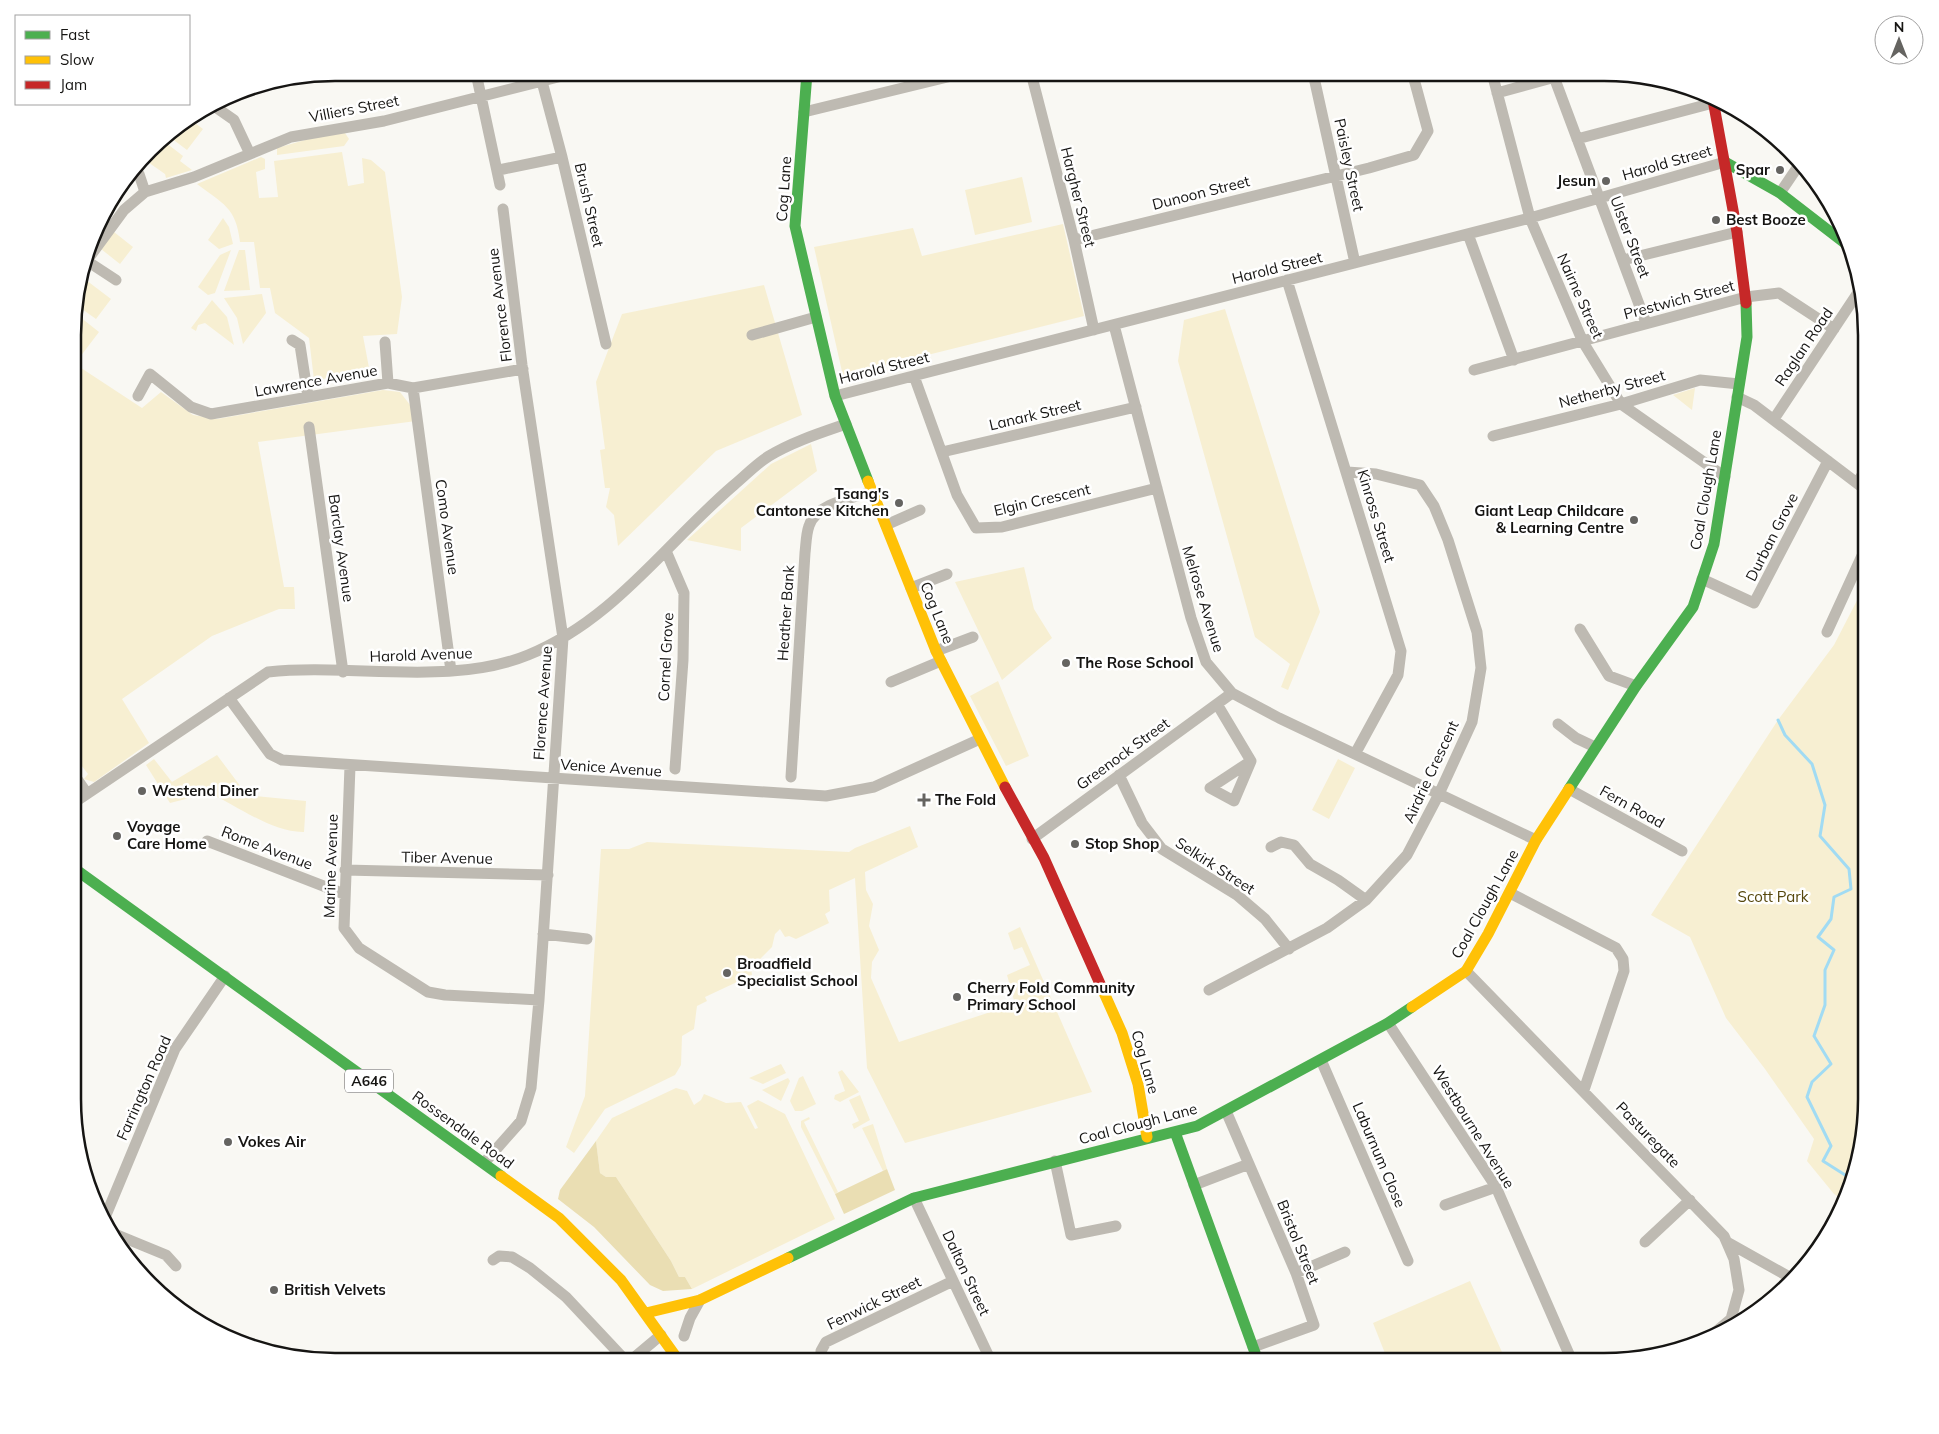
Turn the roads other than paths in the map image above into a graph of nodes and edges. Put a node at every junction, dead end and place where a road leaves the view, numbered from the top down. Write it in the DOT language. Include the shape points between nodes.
graph roads {
  1 [pos="478,81"];
  2 [pos="525,81"];
  3 [pos="542,81"];
  4 [pos="806,81"];
  5 [pos="931,81"];
  6 [pos="1033,81"];
  7 [pos="1315,81"];
  8 [pos="1414,81"];
  9 [pos="1494,81"];
  10 [pos="1540,81"];
  11 [pos="1555,81"];
  12 [pos="1497,93"];
  13 [pos="481,95"];
  14 [pos="1706,103"];
  15 [pos="1714,106"];
  16 [pos="219,109"];
  17 [pos="804,112"];
  18 [pos="1577,139"];
  19 [pos="250,154"];
  20 [pos="562,157"];
  21 [pos="1725,162"];
  22 [pos="499,170"];
  23 [pos="1796,170"];
  24 [pos="139,174"];
  25 [pos="1335,174"];
  26 [pos="500,185"];
  27 [pos="145,192"];
  28 [pos="1780,193"];
  29 [pos="1600,198"];
  30 [pos="503,209"];
  31 [pos="1530,218"];
  32 [pos="1737,232"];
  33 [pos="1468,234"];
  34 [pos="1838,238"];
  35 [pos="1074,240"];
  36 [pos="99,244"];
  37 [pos="1623,260"];
  38 [pos="92,263"];
  39 [pos="1355,263"];
  40 [pos="116,280"];
  41 [pos="1287,280"];
  42 [pos="1746,297"];
  43 [pos="1855,297"];
  44 [pos="816,316"];
  45 [pos="1646,323"];
  46 [pos="1114,325"];
  47 [pos="1834,329"];
  48 [pos="1094,330"];
  49 [pos="752,335"];
  50 [pos="292,340"];
  51 [pos="384,342"];
  52 [pos="1583,342"];
  53 [pos="606,344"];
  54 [pos="1514,360"];
  55 [pos="523,369"];
  56 [pos="1474,370"];
  57 [pos="914,376"];
  58 [pos="388,383"];
  59 [pos="1739,384"];
  60 [pos="413,388"];
  61 [pos="138,396"];
  62 [pos="834,396"];
  63 [pos="308,397"];
  64 [pos="1737,398"];
  65 [pos="1621,404"];
  66 [pos="1136,407"];
  67 [pos="1774,420"];
  68 [pos="846,424"];
  69 [pos="309,427"];
  70 [pos="1493,436"];
  71 [pos="942,452"];
  72 [pos="1828,460"];
  73 [pos="1346,472"];
  74 [pos="1724,477"];
  75 [pos="1858,484"];
  76 [pos="1157,488"];
  77 [pos="872,492"];
  78 [pos="920,510"];
  79 [pos="886,525"];
  80 [pos="666,551"];
  81 [pos="1858,564"];
  82 [pos="947,574"];
  83 [pos="1702,578"];
  84 [pos="911,588"];
  85 [pos="1580,630"];
  86 [pos="1827,632"];
  87 [pos="973,637"];
  88 [pos="563,638"];
  89 [pos="939,656"];
  90 [pos="451,670"];
  91 [pos="343,672"];
  92 [pos="891,682"];
  93 [pos="1636,686"];
  94 [pos="1232,693"];
  95 [pos="229,698"];
  96 [pos="1217,704"];
  97 [pos="1558,724"];
  98 [pos="980,739"];
  99 [pos="1595,747"];
  100 [pos="1355,754"];
  101 [pos="1251,761"];
  102 [pos="350,766"];
  103 [pos="675,769"];
  104 [pos="1119,775"];
  105 [pos="791,777"];
  106 [pos="553,780"];
  107 [pos="81,785"];
  108 [pos="1569,789"];
  109 [pos="86,792"];
  110 [pos="1439,794"];
  111 [pos="81,797"];
  112 [pos="1032,839"];
  113 [pos="1536,840"];
  114 [pos="207,841"];
  115 [pos="1271,848"];
  116 [pos="1682,851"];
  117 [pos="345,870"];
  118 [pos="81,873"];
  119 [pos="548,875"];
  120 [pos="1510,893"];
  121 [pos="344,894"];
  122 [pos="1366,900"];
  123 [pos="543,934"];
  124 [pos="587,939"];
  125 [pos="1289,949"];
  126 [pos="1466,971"];
  127 [pos="225,976"];
  128 [pos="1209,990"];
  129 [pos="539,1000"];
  130 [pos="1388,1023"];
  131 [pos="1321,1060"];
  132 [pos="1584,1090"];
  133 [pos="1226,1111"];
  134 [pos="1175,1132"];
  135 [pos="1146,1137"];
  136 [pos="1055,1162"];
  137 [pos="484,1163"];
  138 [pos="1249,1164"];
  139 [pos="1194,1184"];
  140 [pos="1496,1187"];
  141 [pos="914,1198"];
  142 [pos="1690,1200"];
  143 [pos="1444,1205"];
  144 [pos="107,1212"];
  145 [pos="1116,1226"];
  146 [pos="122,1237"];
  147 [pos="1646,1242"];
  148 [pos="1727,1242"];
  149 [pos="1345,1252"];
  150 [pos="493,1260"];
  151 [pos="1408,1262"];
  152 [pos="176,1266"];
  153 [pos="1296,1272"];
  154 [pos="1786,1275"];
  155 [pos="953,1281"];
  156 [pos="700,1300"];
  157 [pos="646,1312"];
  158 [pos="1731,1319"];
  159 [pos="661,1335"];
  160 [pos="684,1336"];
  161 [pos="1252,1347"];
  162 [pos="619,1353"];
  163 [pos="640,1353"];
  164 [pos="673,1353"];
  165 [pos="821,1353"];
  166 [pos="987,1353"];
  167 [pos="1255,1353"];
  168 [pos="1568,1353"];
  1 -- 13 [label="street"];
  2 -- 13 [label="street, Villiers Street"];
  3 -- 20 [label="street, Brush Street"];
  4 -- 17 [label="main road, Cog Lane"];
  5 -- 17 [label="street"];
  6 -- 35 [label="street, Hargher Street"];
  7 -- 25 [label="street, Paisley Street"];
  8 -- 25 [label="street, Dunoon Street" via="1428,131 1414,155"];
  9 -- 12 [label="street, Nairne Street"];
  10 -- 12 [label="street"];
  11 -- 18 [label="street, Ulster Street"];
  12 -- 31 [label="street, Nairne Street"];
  13 -- 19 [label="street, Villiers Street" via="384,121 291,137"];
  13 -- 22 [label="street"];
  14 -- 18 [label="street"];
  15 -- 21 [label="main road, Coal Clough Lane"];
  16 -- 19 [label="street" via="234,120"];
  17 -- 44 [label="main road, Cog Lane" via="795,226"];
  18 -- 29 [label="street, Ulster Street"];
  19 -- 27 [label="street, Villiers Street" via="194,177"];
  20 -- 22 [label="street"];
  20 -- 53 [label="street, Brush Street"];
  21 -- 28 [label="main road"];
  21 -- 29 [label="street, Harold Street"];
  21 -- 32 [label="main road, Coal Clough Lane"];
  22 -- 26 [label="street"];
  23 -- 28 [label="street"];
  24 -- 27 [label="street"];
  25 -- 35 [label="street, Dunoon Street"];
  25 -- 39 [label="street, Paisley Street"];
  27 -- 36 [label="street, Villiers Street" via="124,210"];
  28 -- 34 [label="main road"];
  29 -- 31 [label="street, Harold Street"];
  29 -- 37 [label="street, Ulster Street"];
  30 -- 55 [label="street, Florence Avenue"];
  31 -- 33 [label="street, Harold Street"];
  31 -- 52 [label="street, Nairne Street"];
  32 -- 37 [label="street"];
  32 -- 42 [label="main road, Coal Clough Lane"];
  33 -- 39 [label="street, Harold Street"];
  33 -- 54 [label="street"];
  35 -- 48 [label="street, Hargher Street"];
  37 -- 45 [label="street, Ulster Street"];
  38 -- 40 [label="street, Villiers Street"];
  39 -- 41 [label="street, Harold Street"];
  41 -- 46 [label="street, Harold Street"];
  41 -- 73 [label="street, Kinross Street"];
  42 -- 45 [label="street, Prestwich Street"];
  42 -- 47 [label="street, Prestwich Street" via="1779,294"];
  42 -- 59 [label="main road, Coal Clough Lane" via="1747,337"];
  43 -- 47 [label="street, Raglan Road"];
  44 -- 49 [label="street"];
  44 -- 62 [label="main road, Cog Lane"];
  45 -- 52 [label="street, Prestwich Street"];
  46 -- 48 [label="street, Harold Street"];
  46 -- 66 [label="street, Melrose Avenue"];
  47 -- 67 [label="street, Raglan Road"];
  48 -- 57 [label="street, Harold Street"];
  50 -- 63 [label="street" via="300,345"];
  51 -- 58 [label="street"];
  52 -- 54 [label="street, Prestwich Street"];
  52 -- 65 [label="street, Nairne Street"];
  54 -- 56 [label="street, Prestwich Street"];
  55 -- 60 [label="street, Lawrence Avenue"];
  55 -- 88 [label="street, Florence Avenue"];
  57 -- 62 [label="street, Harold Street"];
  57 -- 71 [label="street, Elgin Crescent"];
  58 -- 60 [label="street, Lawrence Avenue"];
  58 -- 63 [label="street, Lawrence Avenue"];
  59 -- 64 [label="main road, Coal Clough Lane"];
  59 -- 65 [label="street, Netherby Street" via="1700,380"];
  60 -- 90 [label="street, Como Avenue"];
  61 -- 63 [label="street, Lawrence Avenue" via="150,374 191,407 212,414"];
  62 -- 68 [label="main road, Cog Lane"];
  64 -- 67 [label="street" via="1754,405"];
  64 -- 74 [label="main road, Coal Clough Lane"];
  65 -- 70 [label="street, Netherby Street"];
  65 -- 74 [label="street, Nairne Street"];
  66 -- 71 [label="street, Lanark Street"];
  66 -- 76 [label="street, Melrose Avenue"];
  67 -- 72 [label="street"];
  68 -- 77 [label="main road, Cog Lane"];
  68 -- 80 [label="street, Harold Avenue" via="813,435 769,456 707,508"];
  69 -- 91 [label="street, Barclay Avenue"];
  71 -- 76 [label="street, Elgin Crescent" via="957,495 976,528 1002,527"];
  72 -- 75 [label="street"];
  72 -- 83 [label="street, Durban Grove" via="1754,603"];
  73 -- 100 [label="street, Kinross Street" via="1401,652 1398,675"];
  73 -- 110 [label="street, Airdrie Crescent" via="1376,474 1420,485 1434,506 1448,540 1477,632 1481,668 1472,722"];
  74 -- 83 [label="main road, Coal Clough Lane" via="1714,544"];
  76 -- 94 [label="street, Melrose Avenue" via="1191,618 1206,662"];
  77 -- 79 [label="main road, Cog Lane"];
  77 -- 105 [label="street, Heather Bank" via="830,506 818,513 809,525"];
  78 -- 79 [label="street"];
  79 -- 84 [label="main road, Cog Lane"];
  80 -- 88 [label="street, Harold Avenue" via="612,604"];
  80 -- 103 [label="street, Cornel Grove" via="684,593"];
  81 -- 86 [label="street"];
  82 -- 84 [label="street"];
  83 -- 93 [label="main road, Coal Clough Lane" via="1693,607"];
  84 -- 89 [label="main road, Cog Lane"];
  85 -- 93 [label="street" via="1609,676"];
  87 -- 89 [label="street"];
  88 -- 90 [label="street, Harold Avenue" via="526,656 483,667"];
  88 -- 106 [label="street, Florence Avenue"];
  89 -- 92 [label="street"];
  89 -- 98 [label="main road, Cog Lane"];
  90 -- 91 [label="street, Harold Avenue"];
  91 -- 95 [label="street, Harold Avenue" via="295,669 268,672"];
  93 -- 99 [label="main road, Coal Clough Lane"];
  94 -- 96 [label="street, Greenock Street"];
  94 -- 100 [label="street, Melrose Avenue"];
  95 -- 102 [label="street, Venice Avenue" via="270,754 282,760"];
  95 -- 109 [label="street, Harold Avenue"];
  96 -- 101 [label="street"];
  96 -- 104 [label="street, Greenock Street"];
  97 -- 99 [label="street"];
  98 -- 106 [label="street, Venice Avenue" via="874,787 826,796"];
  98 -- 112 [label="main road, Cog Lane"];
  99 -- 108 [label="main road, Coal Clough Lane"];
  100 -- 110 [label="street, Melrose Avenue"];
  102 -- 106 [label="street, Venice Avenue"];
  102 -- 117 [label="street, Marine Avenue"];
  104 -- 112 [label="street, Greenock Street"];
  104 -- 125 [label="street, Selkirk Street" via="1142,823 1162,849 1237,895 1265,919"];
  106 -- 119 [label="street, Florence Avenue"];
  107 -- 109 [label="street"];
  108 -- 113 [label="main road, Coal Clough Lane"];
  108 -- 116 [label="street, Fern Road"];
  109 -- 111 [label="street, Harold Avenue"];
  110 -- 113 [label="street, Melrose Avenue"];
  110 -- 122 [label="street, Airdrie Crescent" via="1407,856"];
  112 -- 135 [label="main road, Cog Lane" via="1044,858 1122,1033 1138,1084"];
  113 -- 120 [label="main road, Coal Clough Lane"];
  114 -- 121 [label="street, Rome Avenue"];
  115 -- 122 [label="street" via="1281,842 1294,845 1310,864"];
  117 -- 119 [label="street, Tiber Avenue"];
  117 -- 121 [label="street, Marine Avenue"];
  118 -- 127 [label="main road, Rossendale Road / A646"];
  119 -- 123 [label="street, Florence Avenue"];
  120 -- 126 [label="main road, Coal Clough Lane"];
  120 -- 132 [label="street" via="1616,948 1622,959 1624,971"];
  121 -- 129 [label="street, Marine Avenue" via="344,928 359,948 428,992 445,996"];
  122 -- 125 [label="street, Airdrie Crescent" via="1327,928"];
  123 -- 124 [label="street"];
  123 -- 129 [label="street, Florence Avenue"];
  125 -- 128 [label="street, Airdrie Crescent"];
  126 -- 130 [label="main road, Coal Clough Lane"];
  126 -- 132 [label="street, Pasturegate"];
  127 -- 137 [label="main road, Rossendale Road / A646"];
  127 -- 144 [label="street, Farrington Road" via="174,1049"];
  129 -- 137 [label="street, Florence Avenue" via="531,1088 521,1121"];
  130 -- 131 [label="main road, Coal Clough Lane"];
  130 -- 140 [label="street, Westbourne Avenue"];
  131 -- 133 [label="main road, Coal Clough Lane"];
  131 -- 151 [label="street, Laburnum Close"];
  132 -- 142 [label="street, Pasturegate"];
  133 -- 134 [label="main road, Coal Clough Lane" via="1197,1126"];
  133 -- 138 [label="street, Bristol Street"];
  134 -- 135 [label="main road, Coal Clough Lane"];
  134 -- 139 [label="main road"];
  135 -- 136 [label="main road, Coal Clough Lane"];
  136 -- 141 [label="main road, Coal Clough Lane"];
  136 -- 145 [label="street" via="1071,1235"];
  137 -- 157 [label="main road, Rossendale Road / A646" via="559,1218 621,1280"];
  138 -- 139 [label="street"];
  138 -- 153 [label="street, Bristol Street"];
  139 -- 161 [label="main road"];
  140 -- 143 [label="street"];
  140 -- 168 [label="street, Westbourne Avenue"];
  141 -- 155 [label="street, Dalton Street"];
  141 -- 156 [label="main road, Coal Clough Lane"];
  142 -- 147 [label="street"];
  142 -- 148 [label="street, Pasturegate"];
  146 -- 152 [label="street" via="166,1255"];
  148 -- 154 [label="street"];
  148 -- 158 [label="street, Pasturegate" via="1734,1259 1739,1290"];
  149 -- 153 [label="street"];
  150 -- 162 [label="street" via="499,1256 512,1257 530,1268 572,1303"];
  153 -- 161 [label="street, Bristol Street" via="1314,1325"];
  155 -- 165 [label="street, Fenwick Street" via="826,1342"];
  155 -- 166 [label="street, Dalton Street"];
  156 -- 157 [label="main road, Coal Clough Lane"];
  156 -- 160 [label="street"];
  157 -- 159 [label="main road, Rossendale Road / A646"];
  159 -- 163 [label="street"];
  159 -- 164 [label="main road, Rossendale Road / A646"];
  161 -- 167 [label="main road"];
}
